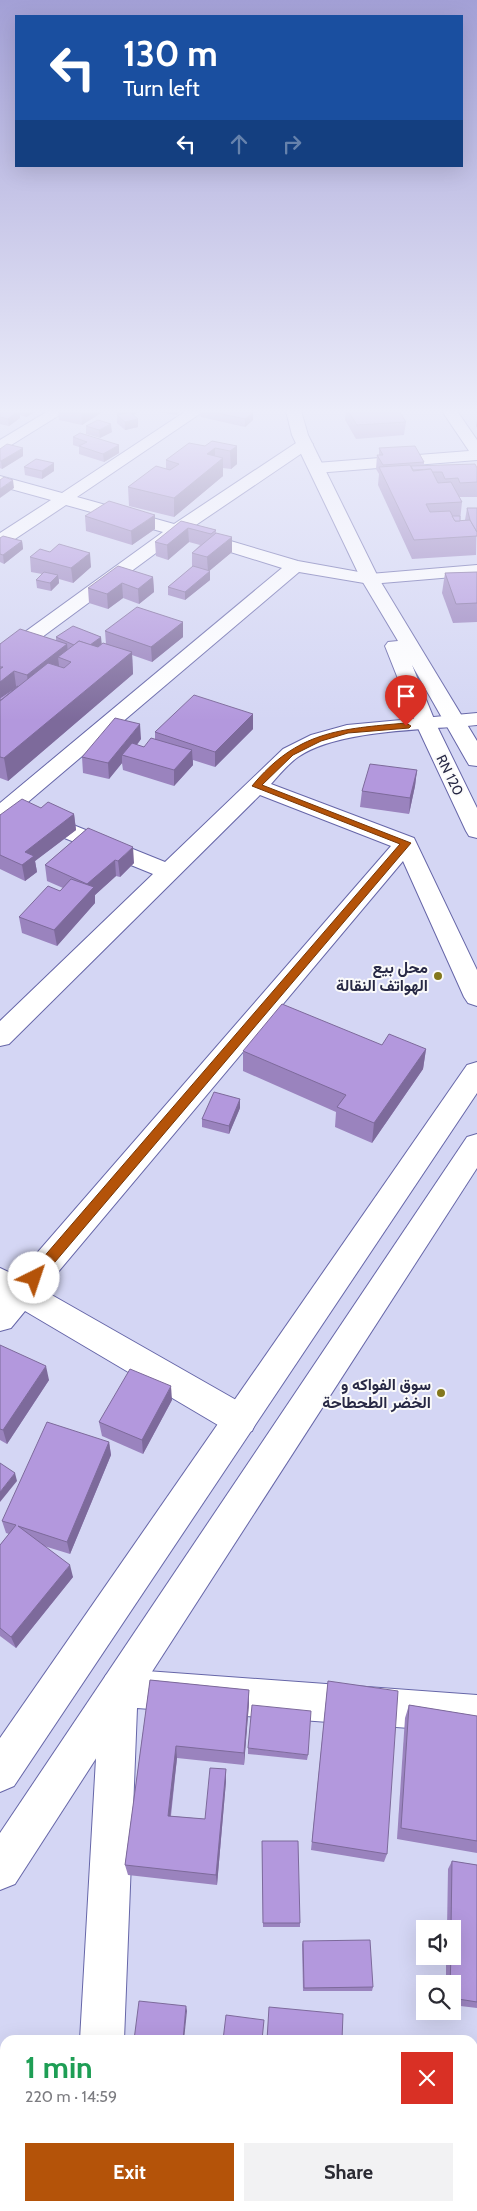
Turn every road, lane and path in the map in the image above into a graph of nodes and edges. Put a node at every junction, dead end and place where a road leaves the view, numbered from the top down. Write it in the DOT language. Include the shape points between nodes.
graph roads {
  1 [pos="42,514"];
  2 [pos="119,514"];
  3 [pos="198,514"];
  4 [pos="338,514"];
  5 [pos="176,530"];
  6 [pos="0,541"];
  7 [pos="295,566"];
  8 [pos="477,570"];
  9 [pos="370,579"];
  10 [pos="0,660"];
  11 [pos="467,720"];
  12 [pos="426,724"];
  13 [pos="477,760"];
  14 [pos="256,786"];
  15 [pos="3,808"];
  16 [pos="477,832"];
  17 [pos="406,843"];
  18 [pos="170,872"];
  19 [pos="477,997"];
  20 [pos="0,1038"];
  21 [pos="477,1072"];
  22 [pos="477,1145"];
  23 [pos="10,1287"];
  24 [pos="0,1318"];
  25 [pos="240,1420"];
  26 [pos="119,1688"];
  27 [pos="477,1714"];
  28 [pos="0,1772"];
  29 [pos="0,1869"];
  30 [pos="102,2035"];
  1 -- 6 [label="street"];
  2 -- 5 [label="street"];
  3 -- 5 [label="street"];
  4 -- 9 [label="street, RN 120"];
  5 -- 7 [label="street"];
  5 -- 10 [label="street"];
  7 -- 9 [label="street"];
  7 -- 15 [label="street"];
  8 -- 9 [label="street"];
  9 -- 11 [label="street, RN 120"];
  9 -- 12 [label="street, RN 120"];
  11 -- 12 [label="street"];
  11 -- 13 [label="street, RN 120"];
  12 -- 14 [label="street" via="347,730 318,739 290,753"];
  12 -- 16 [label="street, RN 120"];
  14 -- 17 [label="street"];
  14 -- 18 [label="street"];
  15 -- 18 [label="street"];
  17 -- 19 [label="street"];
  17 -- 23 [label="street"];
  18 -- 20 [label="street"];
  21 -- 25 [label="street"];
  22 -- 26 [label="street"];
  23 -- 24 [label="street"];
  23 -- 25 [label="street"];
  25 -- 28 [label="street"];
  26 -- 27 [label="street"];
  26 -- 29 [label="street"];
  26 -- 30 [label="street"];
}
